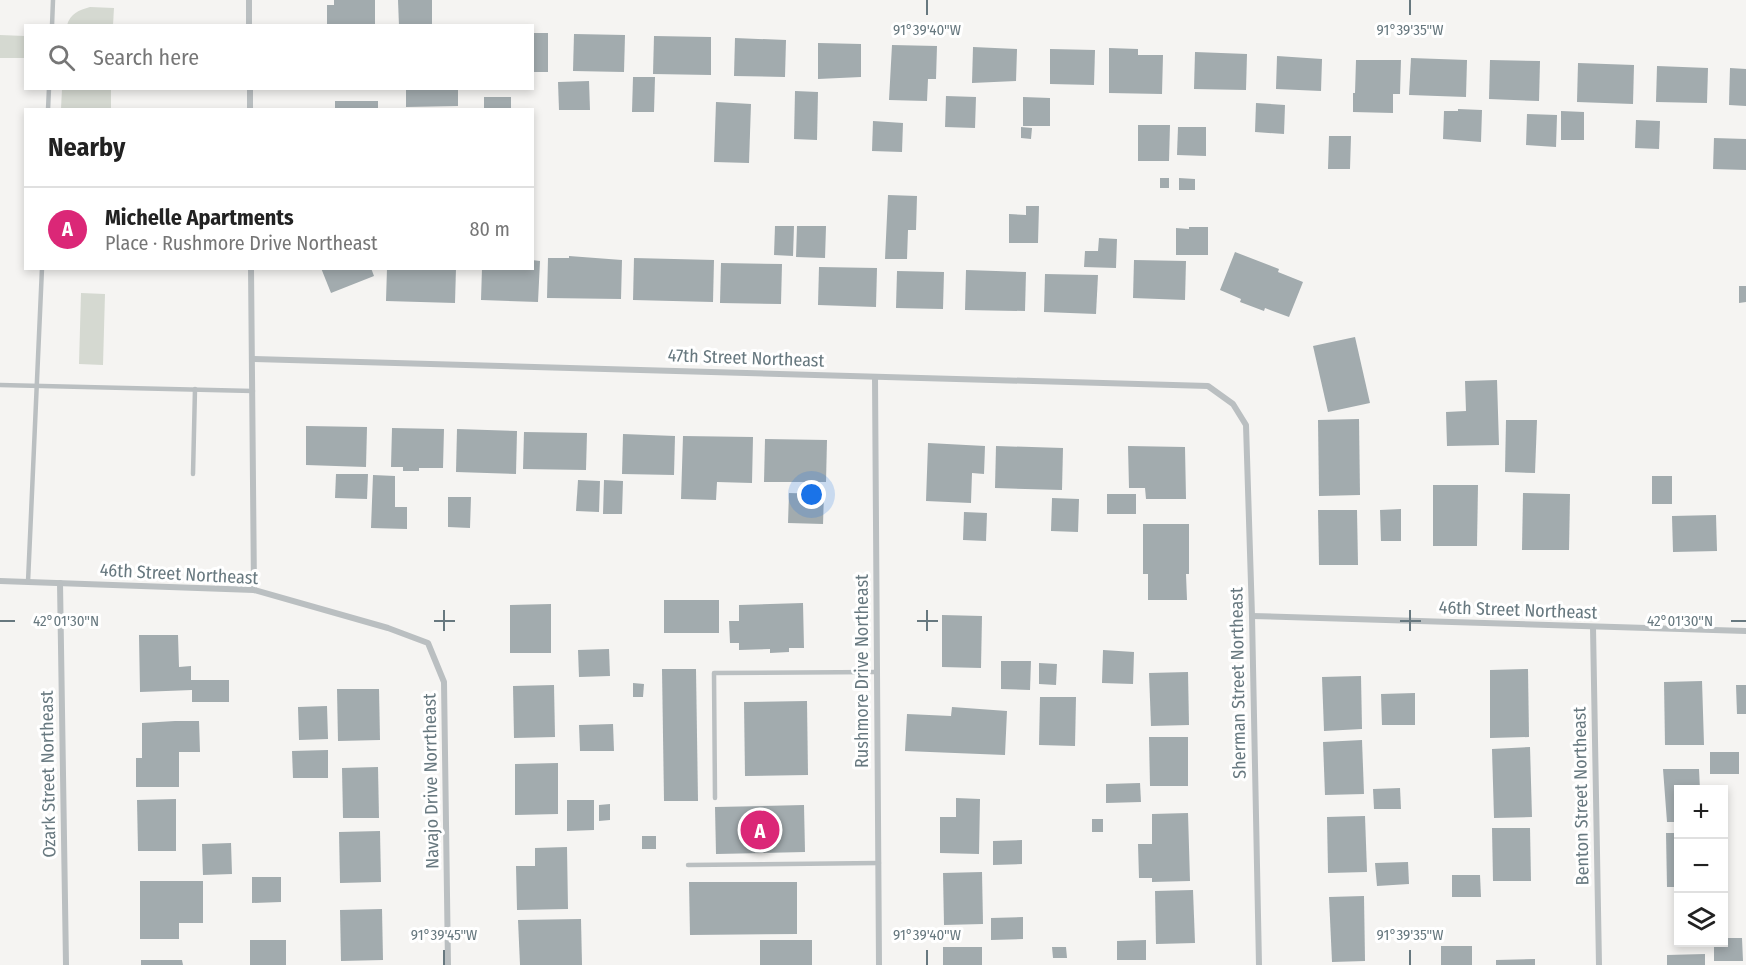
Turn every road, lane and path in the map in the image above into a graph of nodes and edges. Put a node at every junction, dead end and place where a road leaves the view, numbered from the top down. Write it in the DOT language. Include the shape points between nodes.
graph roads {
  1 [pos="53,0"];
  2 [pos="249,0"];
  3 [pos="52,24"];
  4 [pos="249,24"];
  5 [pos="49,90"];
  6 [pos="250,90"];
  7 [pos="48,108"];
  8 [pos="250,108"];
  9 [pos="42,270"];
  10 [pos="252,270"];
  11 [pos="252,359"];
  12 [pos="875,377"];
  13 [pos="0,385"];
  14 [pos="36,386"];
  15 [pos="195,389"];
  16 [pos="253,391"];
  17 [pos="1233,404"];
  18 [pos="193,474"];
  19 [pos="0,581"];
  20 [pos="28,582"];
  21 [pos="60,583"];
  22 [pos="254,590"];
  23 [pos="1252,616"];
  24 [pos="1593,627"];
  25 [pos="388,628"];
  26 [pos="1746,631"];
  27 [pos="877,672"];
  28 [pos="715,798"];
  29 [pos="879,863"];
  30 [pos="688,865"];
  31 [pos="66,965"];
  32 [pos="448,965"];
  33 [pos="879,965"];
  34 [pos="1259,965"];
  35 [pos="1599,965"];
  1 -- 3 [label="lane"];
  2 -- 4 [label="street"];
  5 -- 7 [label="lane"];
  6 -- 8 [label="street"];
  9 -- 14 [label="lane"];
  10 -- 11 [label="street"];
  11 -- 12 [label="street, 47th Street Northeast"];
  11 -- 16 [label="street"];
  12 -- 17 [label="street, 47th Street Northeast" via="1208,386"];
  12 -- 27 [label="street, Rushmore Drive Northeast"];
  13 -- 14 [label="lane"];
  14 -- 15 [label="lane"];
  14 -- 20 [label="lane"];
  15 -- 16 [label="lane"];
  15 -- 18 [label="lane"];
  16 -- 22 [label="street"];
  17 -- 23 [label="street, Sherman Street Northeast" via="1246,425"];
  19 -- 20 [label="street, 46th Street Northeast"];
  20 -- 21 [label="street, 46th Street Northeast"];
  21 -- 22 [label="street, 46th Street Northeast"];
  21 -- 31 [label="street, Ozark Street Northeast"];
  22 -- 25 [label="street, 46th Street Northeast"];
  23 -- 24 [label="street, 46th Street Northeast"];
  23 -- 34 [label="street, Sherman Street Northeast"];
  24 -- 26 [label="street, 46th Street Northeast"];
  24 -- 35 [label="street, Benton Street Northeast"];
  25 -- 32 [label="street, Navajo Drive Norrtheast" via="428,643 444,682"];
  27 -- 28 [label="lane" via="714,673"];
  27 -- 29 [label="street, Rushmore Drive Northeast"];
  29 -- 30 [label="lane"];
  29 -- 33 [label="street, Rushmore Drive Northeast"];
}
